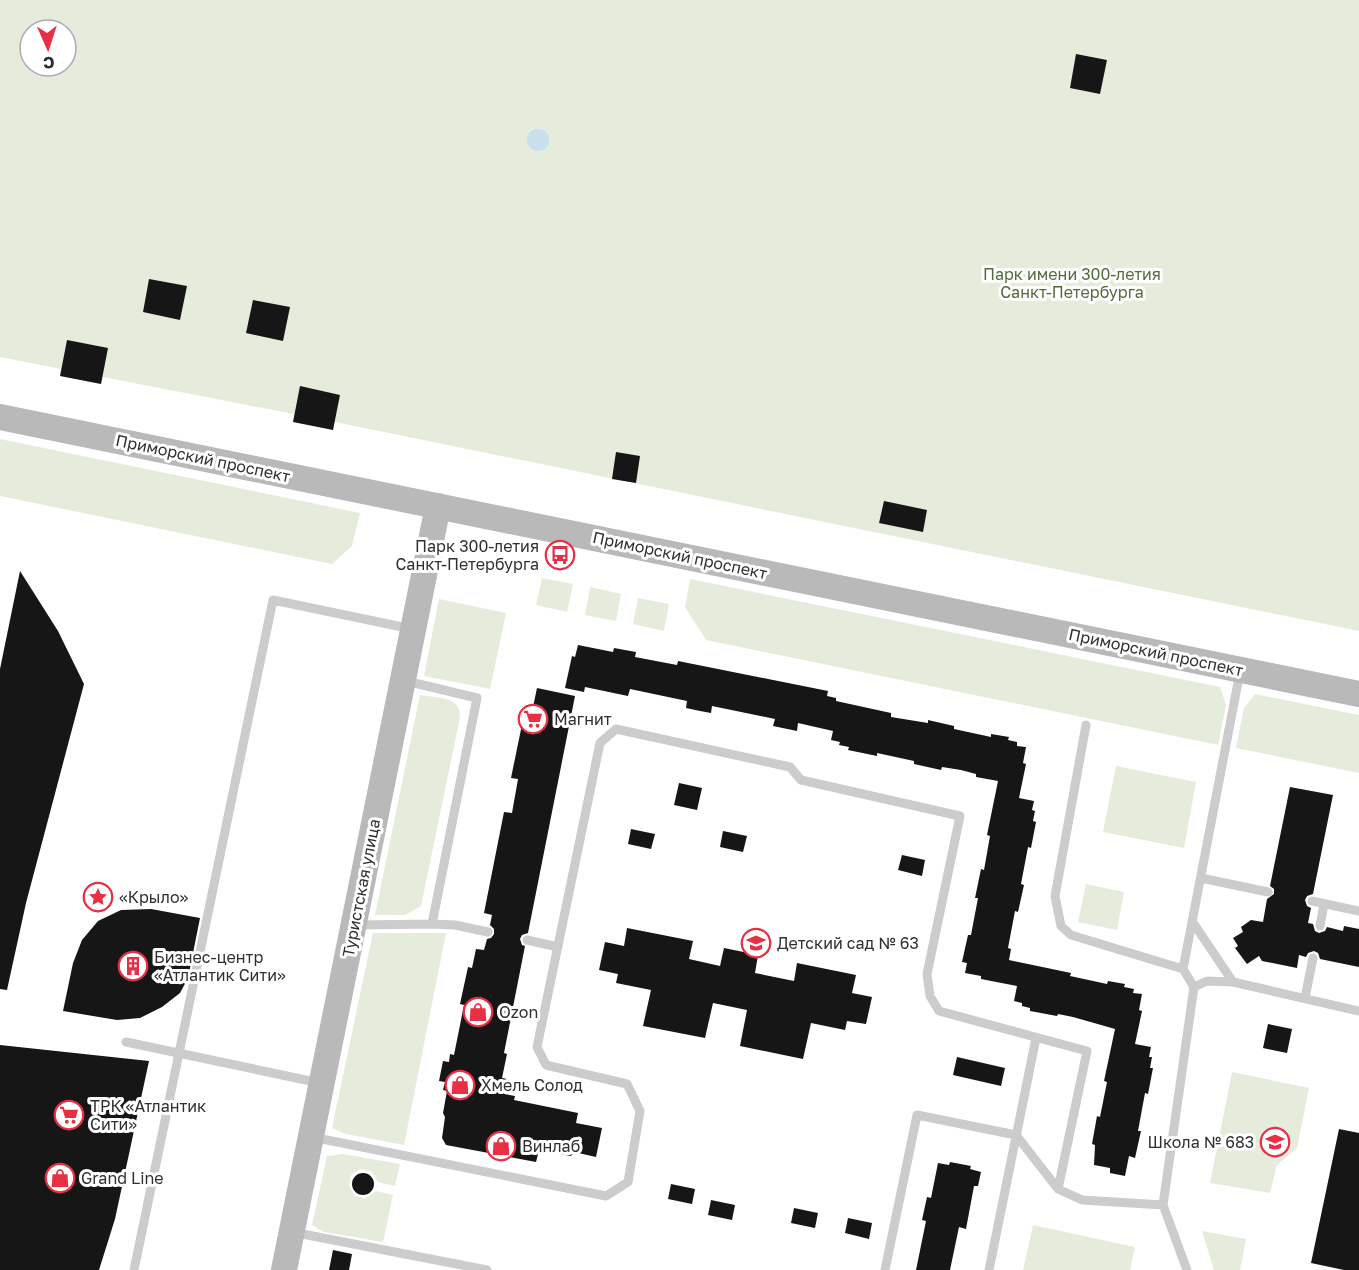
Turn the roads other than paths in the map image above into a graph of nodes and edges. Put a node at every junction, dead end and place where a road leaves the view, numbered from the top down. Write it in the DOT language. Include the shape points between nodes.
graph roads {
  1 [pos="0,417"];
  2 [pos="438,506"];
  3 [pos="414,630"];
  4 [pos="1241,670"];
  5 [pos="403,680"];
  6 [pos="1359,694"];
  7 [pos="1086,725"];
  8 [pos="1201,878"];
  9 [pos="1268,892"];
  10 [pos="1312,901"];
  11 [pos="1324,904"];
  12 [pos="1359,911"];
  13 [pos="1192,921"];
  14 [pos="432,924"];
  15 [pos="354,926"];
  16 [pos="1320,926"];
  17 [pos="488,932"];
  18 [pos="527,940"];
  19 [pos="558,947"];
  20 [pos="1313,958"];
  21 [pos="1183,969"];
  22 [pos="1233,982"];
  23 [pos="1194,987"];
  24 [pos="1305,998"];
  25 [pos="1359,1011"];
  26 [pos="1036,1038"];
  27 [pos="126,1042"];
  28 [pos="179,1053"];
  29 [pos="322,1083"];
  30 [pos="1016,1135"];
  31 [pos="311,1136"];
  32 [pos="1058,1189"];
  33 [pos="1163,1205"];
  34 [pos="292,1232"];
  35 [pos="134,1270"];
  36 [pos="284,1270"];
  37 [pos="488,1270"];
  38 [pos="885,1270"];
  39 [pos="988,1270"];
  40 [pos="1187,1270"];
  1 -- 2 [label="street, Приморский проспект"];
  2 -- 3 [label="street, Туристская улица"];
  2 -- 4 [label="street, Приморский проспект"];
  3 -- 5 [label="street, Туристская улица"];
  3 -- 28 [label="lane" via="273,600"];
  4 -- 6 [label="street, Приморский проспект"];
  4 -- 8 [label="lane"];
  5 -- 14 [label="lane" via="477,698"];
  5 -- 15 [label="street, Туристская улица"];
  7 -- 21 [label="lane" via="1055,896 1060,926 1071,935"];
  8 -- 9 [label="lane"];
  8 -- 13 [label="lane"];
  10 -- 11 [label="lane"];
  11 -- 12 [label="lane"];
  11 -- 16 [label="lane"];
  13 -- 21 [label="lane"];
  13 -- 22 [label="lane"];
  14 -- 15 [label="lane"];
  14 -- 17 [label="lane"];
  15 -- 29 [label="street, Туристская улица"];
  18 -- 19 [label="lane"];
  19 -- 26 [label="lane" via="600,743 616,729 790,767 801,780 960,816 927,974 930,996 939,1011"];
  19 -- 31 [label="lane" via="537,1047 546,1065 627,1084 640,1111 628,1182 606,1196"];
  20 -- 24 [label="lane"];
  21 -- 23 [label="lane"];
  22 -- 23 [label="lane" via="1207,981"];
  22 -- 24 [label="lane"];
  23 -- 33 [label="lane"];
  24 -- 25 [label="lane"];
  26 -- 30 [label="lane"];
  26 -- 32 [label="lane" via="1087,1051"];
  27 -- 28 [label="lane"];
  28 -- 29 [label="lane"];
  28 -- 35 [label="lane"];
  29 -- 31 [label="street, Туристская улица"];
  30 -- 32 [label="lane"];
  30 -- 38 [label="lane" via="917,1115"];
  30 -- 39 [label="lane"];
  31 -- 34 [label="street, Туристская улица"];
  32 -- 33 [label="lane" via="1082,1200"];
  33 -- 40 [label="lane"];
  34 -- 36 [label="street, Туристская улица"];
  34 -- 37 [label="lane"];
}
